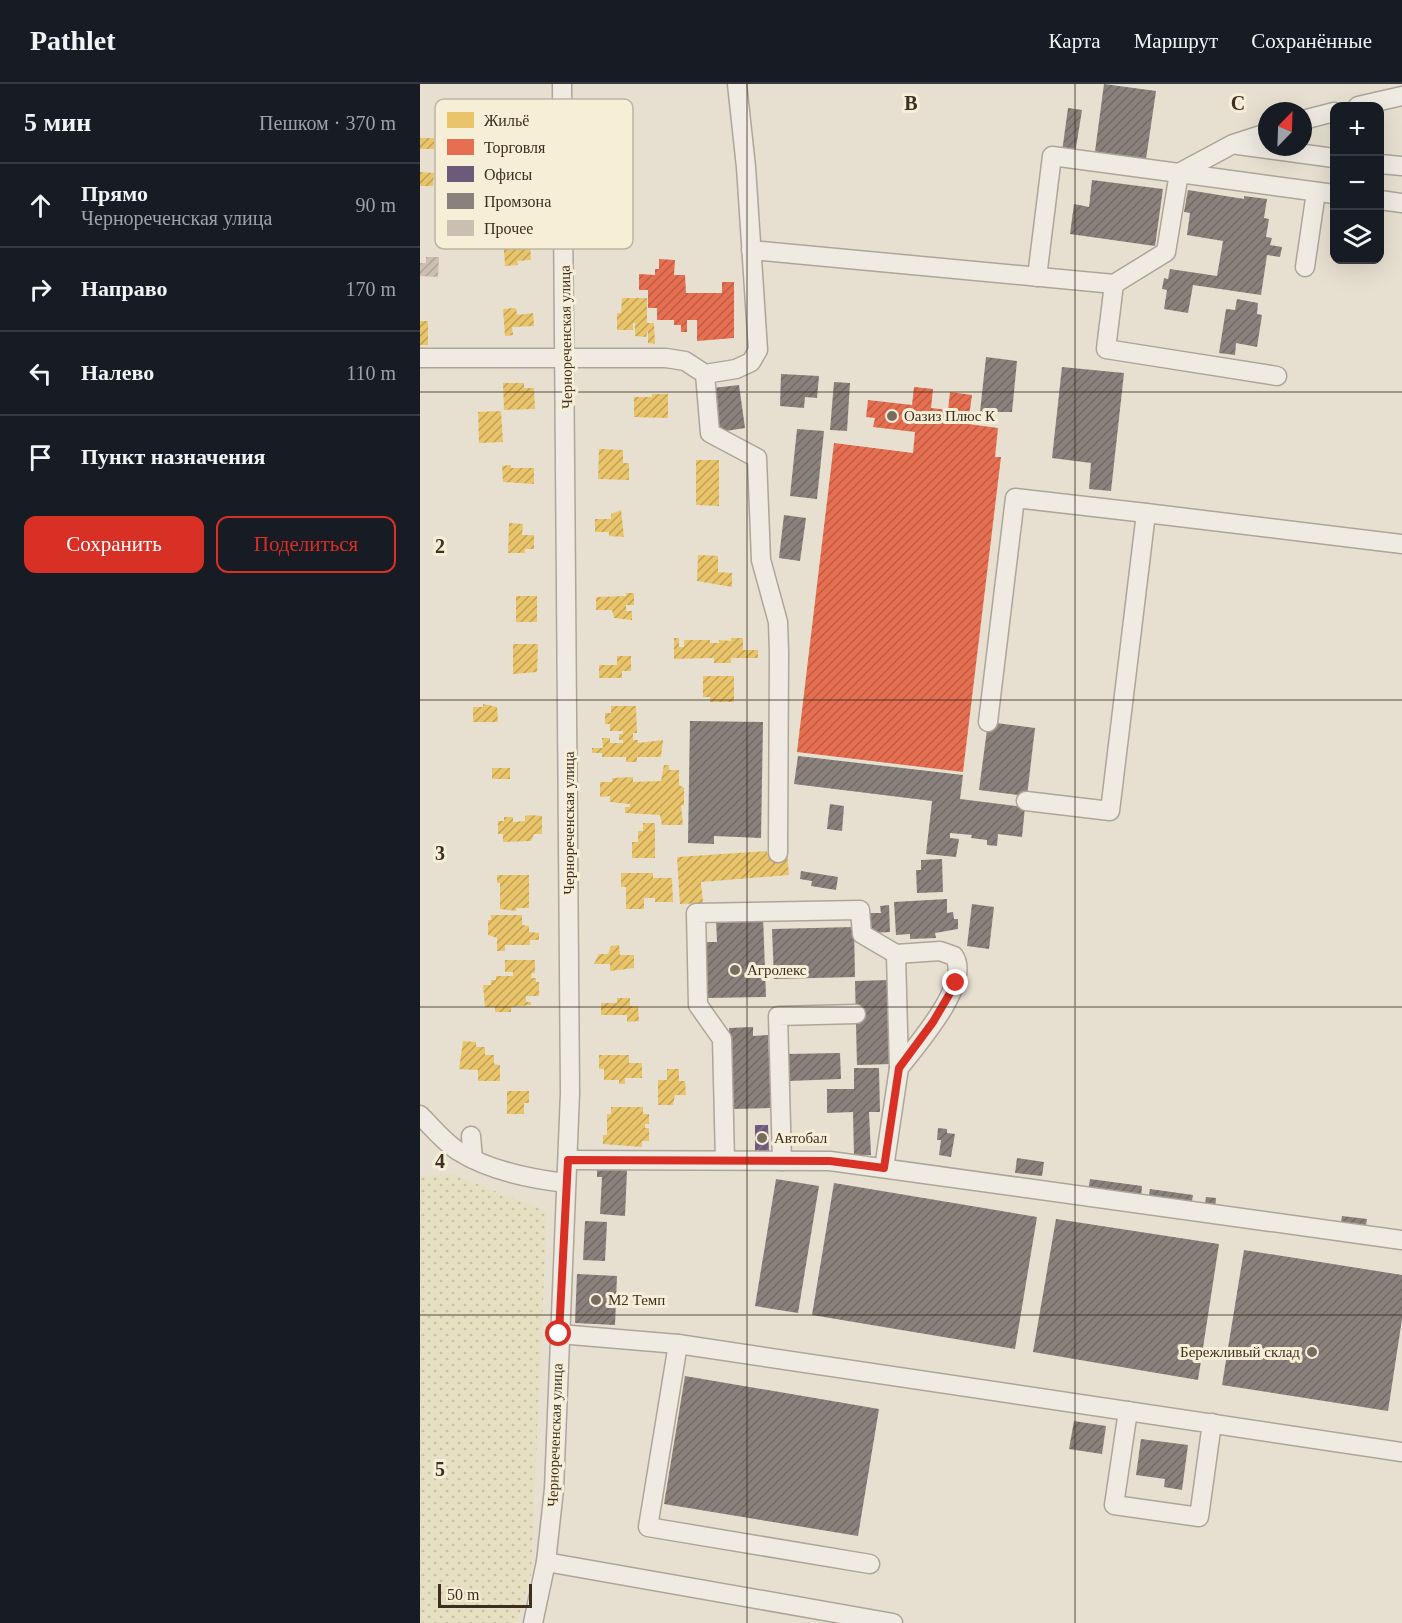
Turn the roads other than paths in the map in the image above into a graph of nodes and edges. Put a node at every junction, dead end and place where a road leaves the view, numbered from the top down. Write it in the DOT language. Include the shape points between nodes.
graph roads {
  1 [pos="562,84"];
  2 [pos="737,84"];
  3 [pos="1402,96"];
  4 [pos="562,99"];
  5 [pos="1376,102"];
  6 [pos="1330,113"];
  7 [pos="1312,118"];
  8 [pos="1258,136"];
  9 [pos="1233,144"];
  10 [pos="1330,157"];
  11 [pos="1384,164"];
  12 [pos="1402,166"];
  13 [pos="1179,173"];
  14 [pos="1316,192"];
  15 [pos="1330,193"];
  16 [pos="1384,201"];
  17 [pos="1402,203"];
  18 [pos="564,249"];
  19 [pos="751,250"];
  20 [pos="1305,267"];
  21 [pos="1036,277"];
  22 [pos="1114,284"];
  23 [pos="566,357"];
  24 [pos="420,358"];
  25 [pos="705,374"];
  26 [pos="1277,376"];
  27 [pos="1146,513"];
  28 [pos="1402,544"];
  29 [pos="988,722"];
  30 [pos="1026,801"];
  31 [pos="778,853"];
  32 [pos="896,954"];
  33 [pos="856,1014"];
  34 [pos="899,1068"];
  35 [pos="420,1115"];
  36 [pos="471,1136"];
  37 [pos="481,1157"];
  38 [pos="568,1160"];
  39 [pos="725,1160"];
  40 [pos="782,1161"];
  41 [pos="884,1168"];
  42 [pos="566,1183"];
  43 [pos="1402,1240"];
  44 [pos="559,1334"];
  45 [pos="678,1344"];
  46 [pos="1128,1411"];
  47 [pos="1212,1423"];
  48 [pos="1402,1452"];
  49 [pos="546,1562"];
  50 [pos="870,1564"];
  51 [pos="533,1623"];
  52 [pos="893,1623"];
  1 -- 4 [label="street, Чернореченская улица"];
  2 -- 19 [label="street"];
  3 -- 5 [label="street"];
  6 -- 7 [label="street"];
  8 -- 9 [label="street"];
  9 -- 10 [label="street"];
  9 -- 13 [label="street"];
  11 -- 12 [label="street"];
  13 -- 14 [label="street"];
  13 -- 21 [label="street" via="1052,156"];
  13 -- 22 [label="street" via="1166,252"];
  14 -- 15 [label="street"];
  14 -- 20 [label="street"];
  16 -- 17 [label="street"];
  18 -- 23 [label="street, Чернореченская улица"];
  19 -- 21 [label="street"];
  19 -- 25 [label="street" via="758,350 751,362 736,369"];
  21 -- 22 [label="street"];
  22 -- 26 [label="street" via="1106,349"];
  23 -- 24 [label="street"];
  23 -- 25 [label="street" via="666,358 685,361"];
  23 -- 38 [label="street, Чернореченская улица"];
  25 -- 31 [label="street" via="710,433 757,458 761,560 779,642"];
  27 -- 28 [label="street"];
  27 -- 29 [label="street" via="1015,498"];
  27 -- 30 [label="street" via="1110,811"];
  32 -- 34 [label="street"];
  32 -- 34 [label="street" via="940,951 954,956 959,968 948,998"];
  32 -- 39 [label="street" via="862,934 860,910 696,913 698,1005 722,1040"];
  33 -- 40 [label="street" via="778,1016"];
  34 -- 41 [label="street"];
  35 -- 37 [label="street" via="447,1142"];
  36 -- 37 [label="street"];
  37 -- 42 [label="street" via="541,1180"];
  38 -- 39 [label="street"];
  38 -- 42 [label="street, Чернореченская улица"];
  39 -- 40 [label="street"];
  40 -- 41 [label="street" via="830,1161"];
  41 -- 43 [label="street"];
  42 -- 44 [label="street, Чернореченская улица"];
  44 -- 45 [label="street"];
  44 -- 49 [label="street, Чернореченская улица" via="554,1489"];
  45 -- 46 [label="street"];
  45 -- 50 [label="street" via="648,1527"];
  46 -- 47 [label="street"];
  46 -- 47 [label="street" via="1114,1505 1199,1517"];
  47 -- 48 [label="street"];
  49 -- 51 [label="street, Чернореченская улица"];
  49 -- 52 [label="street"];
}
